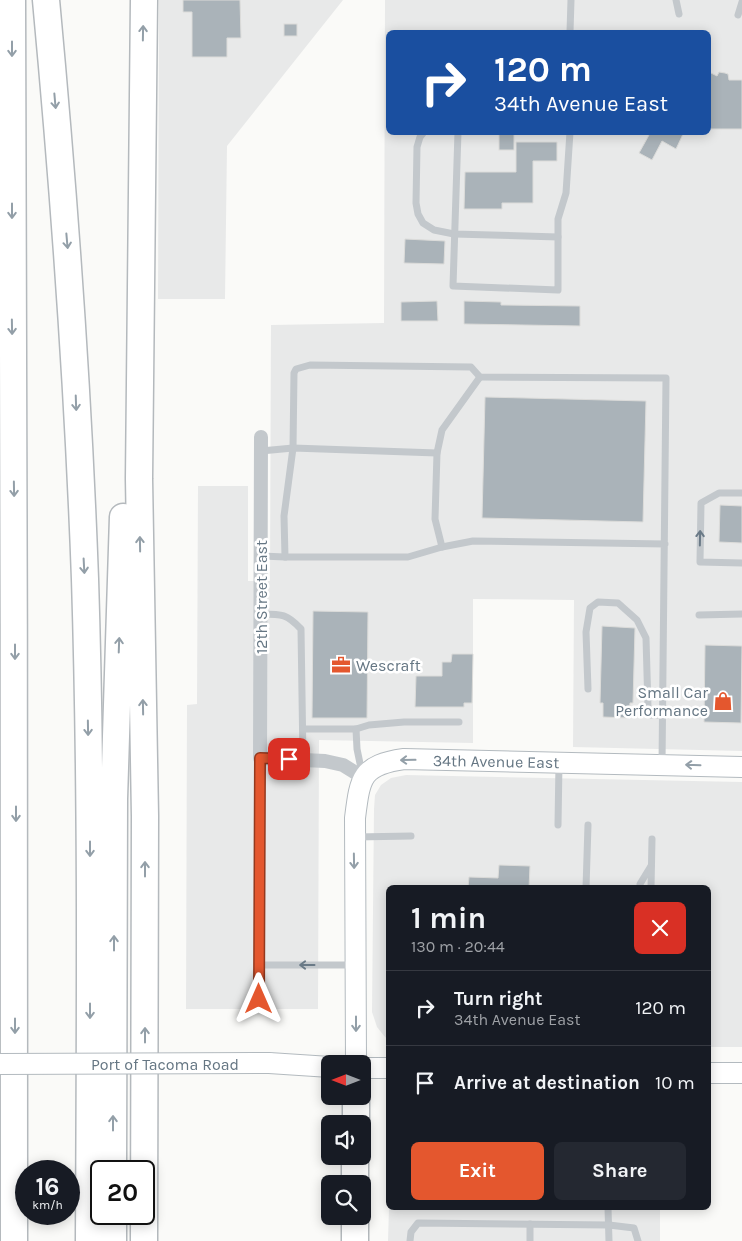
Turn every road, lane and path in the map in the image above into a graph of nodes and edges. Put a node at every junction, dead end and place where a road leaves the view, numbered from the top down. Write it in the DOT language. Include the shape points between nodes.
graph roads {
  1 [pos="12,0"];
  2 [pos="46,0"];
  3 [pos="144,0"];
  4 [pos="570,0"];
  5 [pos="676,0"];
  6 [pos="742,2"];
  7 [pos="679,14"];
  8 [pos="738,15"];
  9 [pos="570,30"];
  10 [pos="142,115"];
  11 [pos="422,135"];
  12 [pos="458,135"];
  13 [pos="570,135"];
  14 [pos="454,234"];
  15 [pos="558,237"];
  16 [pos="480,377"];
  17 [pos="262,444"];
  18 [pos="293,448"];
  19 [pos="436,453"];
  20 [pos="742,492"];
  21 [pos="664,544"];
  22 [pos="442,547"];
  23 [pos="262,556"];
  24 [pos="285,558"];
  25 [pos="742,563"];
  26 [pos="262,614"];
  27 [pos="742,614"];
  28 [pos="699,615"];
  29 [pos="588,689"];
  30 [pos="662,715"];
  31 [pos="459,722"];
  32 [pos="303,729"];
  33 [pos="356,729"];
  34 [pos="260,758"];
  35 [pos="303,760"];
  36 [pos="559,763"];
  37 [pos="662,764"];
  38 [pos="742,767"];
  39 [pos="364,778"];
  40 [pos="558,825"];
  41 [pos="588,825"];
  42 [pos="411,836"];
  43 [pos="354,838"];
  44 [pos="652,839"];
  45 [pos="652,866"];
  46 [pos="586,885"];
  47 [pos="640,885"];
  48 [pos="651,885"];
  49 [pos="259,965"];
  50 [pos="356,965"];
  51 [pos="259,999"];
  52 [pos="356,1055"];
  53 [pos="7,1064"];
  54 [pos="321,1066"];
  55 [pos="371,1068"];
  56 [pos="386,1068"];
  57 [pos="711,1073"];
  58 [pos="742,1073"];
  59 [pos="0,1124"];
  60 [pos="15,1160"];
  61 [pos="113,1160"];
  62 [pos="608,1210"];
  63 [pos="530,1224"];
  64 [pos="113,1225"];
  65 [pos="355,1225"];
  66 [pos="609,1225"];
  67 [pos="14,1241"];
  68 [pos="89,1241"];
  69 [pos="113,1241"];
  70 [pos="144,1241"];
  71 [pos="355,1241"];
  72 [pos="410,1241"];
  73 [pos="530,1241"];
  74 [pos="608,1241"];
  75 [pos="638,1241"];
  1 -- 53 [label="highway, one-way" via="16,987"];
  2 -- 68 [label="highway, one-way" via="72,306 85,578 90,810"];
  10 -- 3 [label="highway, one-way"];
  4 -- 9 [label="lane"];
  5 -- 7 [label="lane"];
  6 -- 8 [label="lane"];
  61 -- 10 [label="highway, one-way" via="114,789 122,527"];
  70 -- 10 [label="highway, one-way" via="145,816 139,479"];
  11 -- 14 [label="lane" via="417,147 418,214 423,223 434,230"];
  12 -- 14 [label="lane"];
  13 -- 15 [label="lane" via="566,193 558,219"];
  14 -- 15 [label="lane"];
  14 -- 15 [label="lane" via="452,286 558,290"];
  16 -- 18 [label="lane" via="471,367 310,365 296,369"];
  16 -- 19 [label="lane" via="442,430"];
  16 -- 21 [label="lane" via="666,378"];
  17 -- 18 [label="lane"];
  17 -- 23 [label="street, 12th Street East"];
  18 -- 19 [label="lane"];
  18 -- 24 [label="lane" via="284,516"];
  19 -- 22 [label="lane" via="435,519"];
  25 -- 20 [label="lane, one-way" via="700,562 701,502 719,493"];
  21 -- 22 [label="lane" via="473,542"];
  21 -- 30 [label="lane"];
  22 -- 24 [label="lane" via="408,557"];
  23 -- 24 [label="lane"];
  23 -- 26 [label="street, 12th Street East"];
  26 -- 32 [label="lane" via="282,614 301,629"];
  26 -- 34 [label="street, 12th Street East"];
  27 -- 28 [label="lane"];
  29 -- 30 [label="lane" via="586,632 590,608 598,602 618,603 637,620 646,638 648,708 651,715"];
  30 -- 37 [label="lane"];
  31 -- 33 [label="lane" via="388,723"];
  32 -- 33 [label="lane"];
  32 -- 35 [label="lane"];
  33 -- 39 [label="lane"];
  34 -- 35 [label="street"];
  34 -- 49 [label="lane"];
  35 -- 39 [label="street" via="343,765"];
  36 -- 37 [label="street, 34th Avenue East"];
  36 -- 39 [label="street, 34th Avenue East, one-way" via="404,759 372,767"];
  36 -- 40 [label="lane"];
  38 -- 37 [label="street, 34th Avenue East, one-way"];
  39 -- 43 [label="street" via="358,793"];
  41 -- 46 [label="lane"];
  42 -- 43 [label="lane"];
  43 -- 50 [label="street, one-way"];
  44 -- 45 [label="lane"];
  45 -- 47 [label="lane"];
  45 -- 48 [label="lane"];
  50 -- 49 [label="lane, one-way"];
  49 -- 51 [label="lane"];
  50 -- 52 [label="street, one-way"];
  53 -- 54 [label="street, Port of Tacoma Road, bridge"];
  53 -- 60 [label="highway"];
  55 -- 56 [label="street"];
  57 -- 58 [label="street"];
  59 -- 60 [label="highway"];
  60 -- 67 [label="highway"];
  62 -- 66 [label="lane"];
  63 -- 66 [label="lane"];
  63 -- 72 [label="lane" via="418,1223 411,1232"];
  63 -- 73 [label="lane"];
  64 -- 69 [label="highway"];
  65 -- 71 [label="highway"];
  66 -- 74 [label="lane"];
  66 -- 75 [label="lane" via="634,1228"];
}
